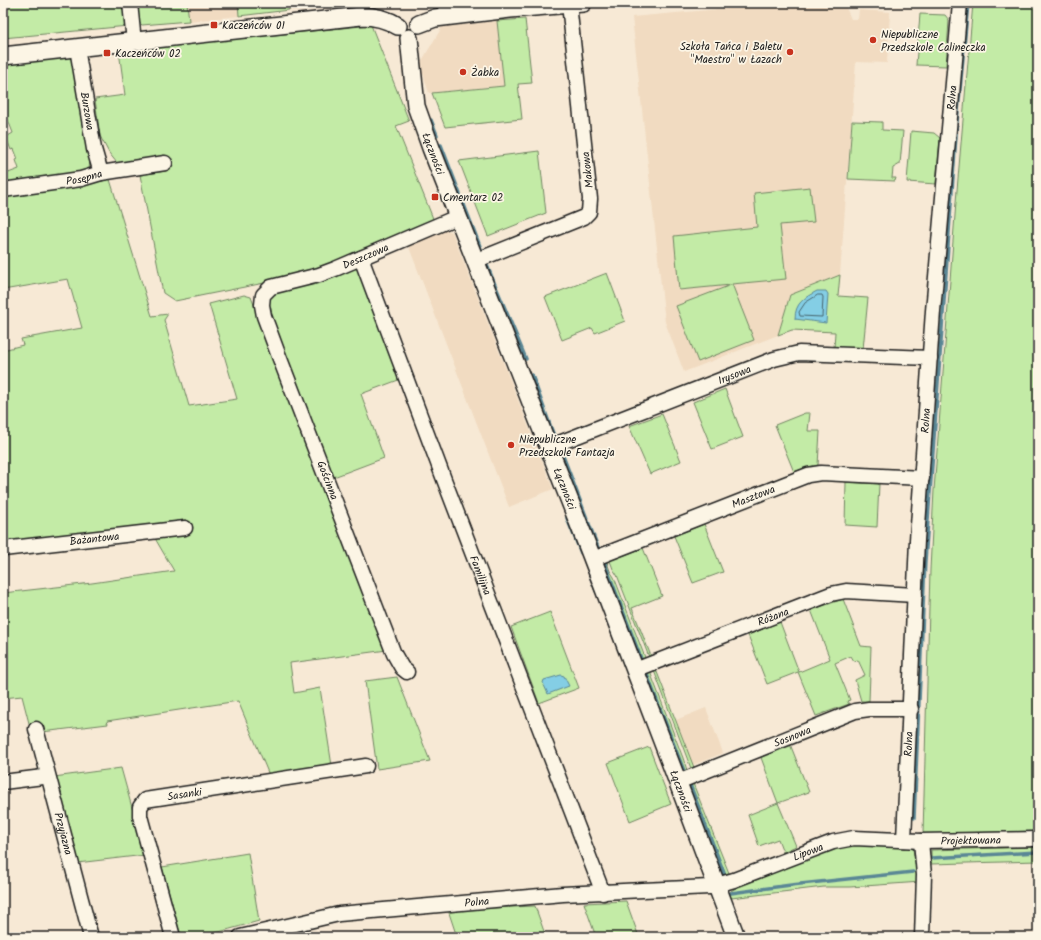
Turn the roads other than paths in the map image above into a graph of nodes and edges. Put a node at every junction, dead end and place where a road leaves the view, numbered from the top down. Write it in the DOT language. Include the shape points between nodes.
graph roads {
  1 [pos="130,3"];
  2 [pos="960,3"];
  3 [pos="576,4"];
  4 [pos="446,10"];
  5 [pos="403,32"];
  6 [pos="134,42"];
  7 [pos="77,48"];
  8 [pos="3,56"];
  9 [pos="165,163"];
  10 [pos="101,174"];
  11 [pos="3,190"];
  12 [pos="457,217"];
  13 [pos="361,258"];
  14 [pos="475,261"];
  15 [pos="270,287"];
  16 [pos="930,358"];
  17 [pos="549,447"];
  18 [pos="922,478"];
  19 [pos="185,528"];
  20 [pos="3,549"];
  21 [pos="593,559"];
  22 [pos="915,595"];
  23 [pos="635,670"];
  24 [pos="407,672"];
  25 [pos="911,709"];
  26 [pos="36,729"];
  27 [pos="366,766"];
  28 [pos="43,777"];
  29 [pos="3,782"];
  30 [pos="678,782"];
  31 [pos="1038,839"];
  32 [pos="904,840"];
  33 [pos="921,841"];
  34 [pos="717,886"];
  35 [pos="603,893"];
  36 [pos="91,937"];
  37 [pos="173,937"];
  38 [pos="240,937"];
  39 [pos="736,937"];
  40 [pos="922,937"];
  1 -- 6 [label="street"];
  2 -- 16 [label="street, Rolna"];
  3 -- 4 [label="street"];
  3 -- 14 [label="street, Makowa" via="589,212 584,217"];
  4 -- 5 [label="street" via="435,18 419,24 416,19 405,17 400,20"];
  5 -- 6 [label="street" via="386,20 361,16"];
  5 -- 12 [label="street, Łączności" via="416,106"];
  6 -- 7 [label="street"];
  7 -- 8 [label="street"];
  7 -- 10 [label="street, Burzowa" via="94,149"];
  9 -- 10 [label="street, Posępna"];
  10 -- 11 [label="street, Posępna"];
  12 -- 13 [label="street, Deszczowa"];
  12 -- 14 [label="street, Łączności"];
  13 -- 15 [label="street, Deszczowa" via="319,275"];
  13 -- 35 [label="street, Familijna"];
  14 -- 17 [label="street, Łączności"];
  15 -- 24 [label="street, Gościnna" via="264,295 264,316 394,654"];
  16 -- 17 [label="street, Irysowa" via="799,353 788,355"];
  16 -- 18 [label="street, Rolna"];
  17 -- 21 [label="street, Łączności"];
  18 -- 21 [label="street, Masztowa" via="822,473 808,475"];
  18 -- 22 [label="street, Rolna"];
  19 -- 20 [label="street, Bażantowa"];
  21 -- 23 [label="street, Łączności"];
  22 -- 23 [label="street, Różana" via="846,591 831,594"];
  22 -- 25 [label="street, Rolna"];
  23 -- 30 [label="street, Łączności"];
  25 -- 30 [label="street, Sosnowa" via="855,711"];
  25 -- 32 [label="street, Rolna"];
  26 -- 36 [label="street, Przyjazna"];
  27 -- 37 [label="street, Sasanki" via="145,800 140,807 140,816"];
  28 -- 29 [label="street"];
  30 -- 34 [label="street, Łączności"];
  31 -- 33 [label="street, Projektowana"];
  32 -- 33 [label="street, Projektowana"];
  32 -- 34 [label="street, Lipowa" via="854,838 833,842"];
  33 -- 40 [label="street" via="924,875"];
  34 -- 35 [label="street, Polna"];
  34 -- 39 [label="street, Łączności"];
  35 -- 38 [label="street, Polna" via="563,894 339,914"];
}
